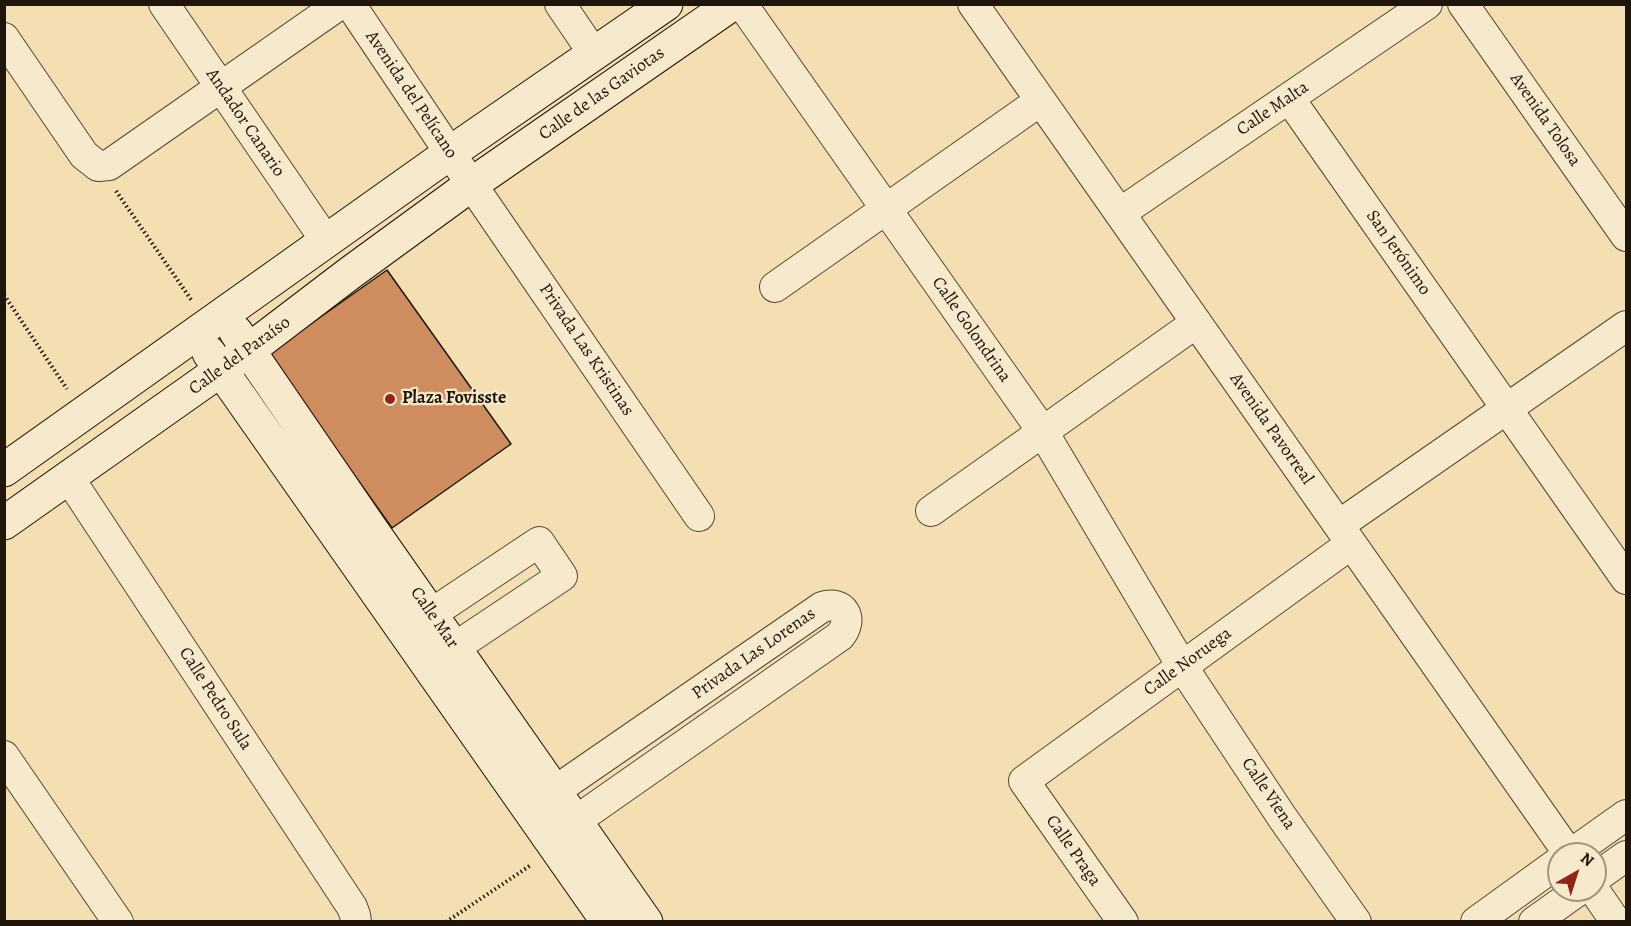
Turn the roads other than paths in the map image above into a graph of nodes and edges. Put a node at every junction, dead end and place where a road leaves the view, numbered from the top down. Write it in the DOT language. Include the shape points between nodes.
graph roads {
  1 [pos="164,4"];
  2 [pos="340,4"];
  3 [pos="350,4"];
  4 [pos="560,4"];
  5 [pos="666,4"];
  6 [pos="732,4"];
  7 [pos="742,4"];
  8 [pos="973,4"];
  9 [pos="1427,4"];
  10 [pos="1463,4"];
  11 [pos="4,38"];
  12 [pos="594,54"];
  13 [pos="221,87"];
  14 [pos="1289,98"];
  15 [pos="1040,101"];
  16 [pos="450,153"];
  17 [pos="472,184"];
  18 [pos="886,209"];
  19 [pos="1120,213"];
  20 [pos="1626,236"];
  21 [pos="326,241"];
  22 [pos="775,287"];
  23 [pos="224,314"];
  24 [pos="1196,323"];
  25 [pos="1626,326"];
  26 [pos="195,334"];
  27 [pos="249,350"];
  28 [pos="221,370"];
  29 [pos="1507,409"];
  30 [pos="1042,432"];
  31 [pos="4,470"];
  32 [pos="69,477"];
  33 [pos="931,511"];
  34 [pos="699,516"];
  35 [pos="4,523"];
  36 [pos="1345,535"];
  37 [pos="1626,579"];
  38 [pos="431,614"];
  39 [pos="454,648"];
  40 [pos="1182,666"];
  41 [pos="4,756"];
  42 [pos="1024,781"];
  43 [pos="542,799"];
  44 [pos="1626,815"];
  45 [pos="561,836"];
  46 [pos="1562,842"];
  47 [pos="1587,842"];
  48 [pos="1626,856"];
  49 [pos="1607,870"];
  50 [pos="1547,871"];
  51 [pos="1562,902"];
  52 [pos="1603,902"];
  53 [pos="118,921"];
  54 [pos="356,921"];
  55 [pos="608,921"];
  56 [pos="646,921"];
  57 [pos="1123,921"];
  58 [pos="1356,921"];
  59 [pos="1476,921"];
  60 [pos="1534,921"];
  61 [pos="1616,921"];
  1 -- 13 [label="street, Andador Canario"];
  2 -- 13 [label="street"];
  3 -- 16 [label="street, Avenida del Pelícano"];
  4 -- 12 [label="street"];
  5 -- 12 [label="street, Calle de las Gaviotas"];
  6 -- 17 [label="street, Calle de las Gaviotas"];
  7 -- 18 [label="street, Calle Golondrina"];
  8 -- 15 [label="street, Avenida Pavorreal"];
  9 -- 14 [label="street, Calle Malta"];
  10 -- 20 [label="street, Avenida Tolosa"];
  11 -- 13 [label="street" via="84,155 98,166 109,165"];
  12 -- 16 [label="street, Calle de las Gaviotas"];
  13 -- 21 [label="street, Andador Canario"];
  14 -- 19 [label="street, Calle Malta"];
  14 -- 29 [label="street, San Jerónimo"];
  15 -- 18 [label="street"];
  15 -- 19 [label="street, Avenida Pavorreal"];
  16 -- 17 [label="street, Avenida del Pelícano"];
  16 -- 21 [label="street"];
  17 -- 27 [label="street, Calle del Paraíso"];
  17 -- 34 [label="street, Privada Las Kristinas"];
  18 -- 22 [label="street"];
  18 -- 30 [label="street, Calle Golondrina"];
  19 -- 24 [label="street, Avenida Pavorreal"];
  21 -- 23 [label="street"];
  23 -- 26 [label="street"];
  23 -- 27 [label="street, Calle Mar"];
  24 -- 30 [label="street"];
  24 -- 36 [label="street, Avenida Pavorreal"];
  25 -- 29 [label="street, Calle Noruega"];
  26 -- 28 [label="street, Calle Mar"];
  26 -- 31 [label="street"];
  27 -- 28 [label="street, Calle del Paraíso"];
  27 -- 38 [label="street, Calle Mar"];
  28 -- 32 [label="street, Calle del Paraíso"];
  28 -- 43 [label="street, Calle Mar"];
  29 -- 36 [label="street, Calle Noruega"];
  29 -- 37 [label="street, San Jerónimo"];
  30 -- 33 [label="street"];
  30 -- 40 [label="street, Calle Golondrina"];
  32 -- 35 [label="street, Calle del Paraíso"];
  32 -- 54 [label="street, Calle Pedro Sula" via="352,907"];
  36 -- 40 [label="street, Calle Noruega"];
  36 -- 46 [label="street, Avenida Pavorreal"];
  38 -- 39 [label="street, Calle Mar"];
  38 -- 39 [label="street" via="539,542 562,576"];
  39 -- 43 [label="street, Calle Mar"];
  40 -- 42 [label="street, Calle Noruega"];
  40 -- 58 [label="street, Calle Viena"];
  41 -- 53 [label="street"];
  42 -- 57 [label="street, Calle Praga"];
  43 -- 45 [label="street, Calle Mar"];
  43 -- 45 [label="street, Privada Las Lorenas" via="822,607 837,606 844,612 846,629 840,636"];
  44 -- 47 [label="street"];
  45 -- 55 [label="street, Calle Mar"];
  45 -- 56 [label="street, Calle Mar"];
  48 -- 49 [label="street"];
  50 -- 59 [label="street"];
  51 -- 60 [label="street"];
  52 -- 61 [label="street"];
}
